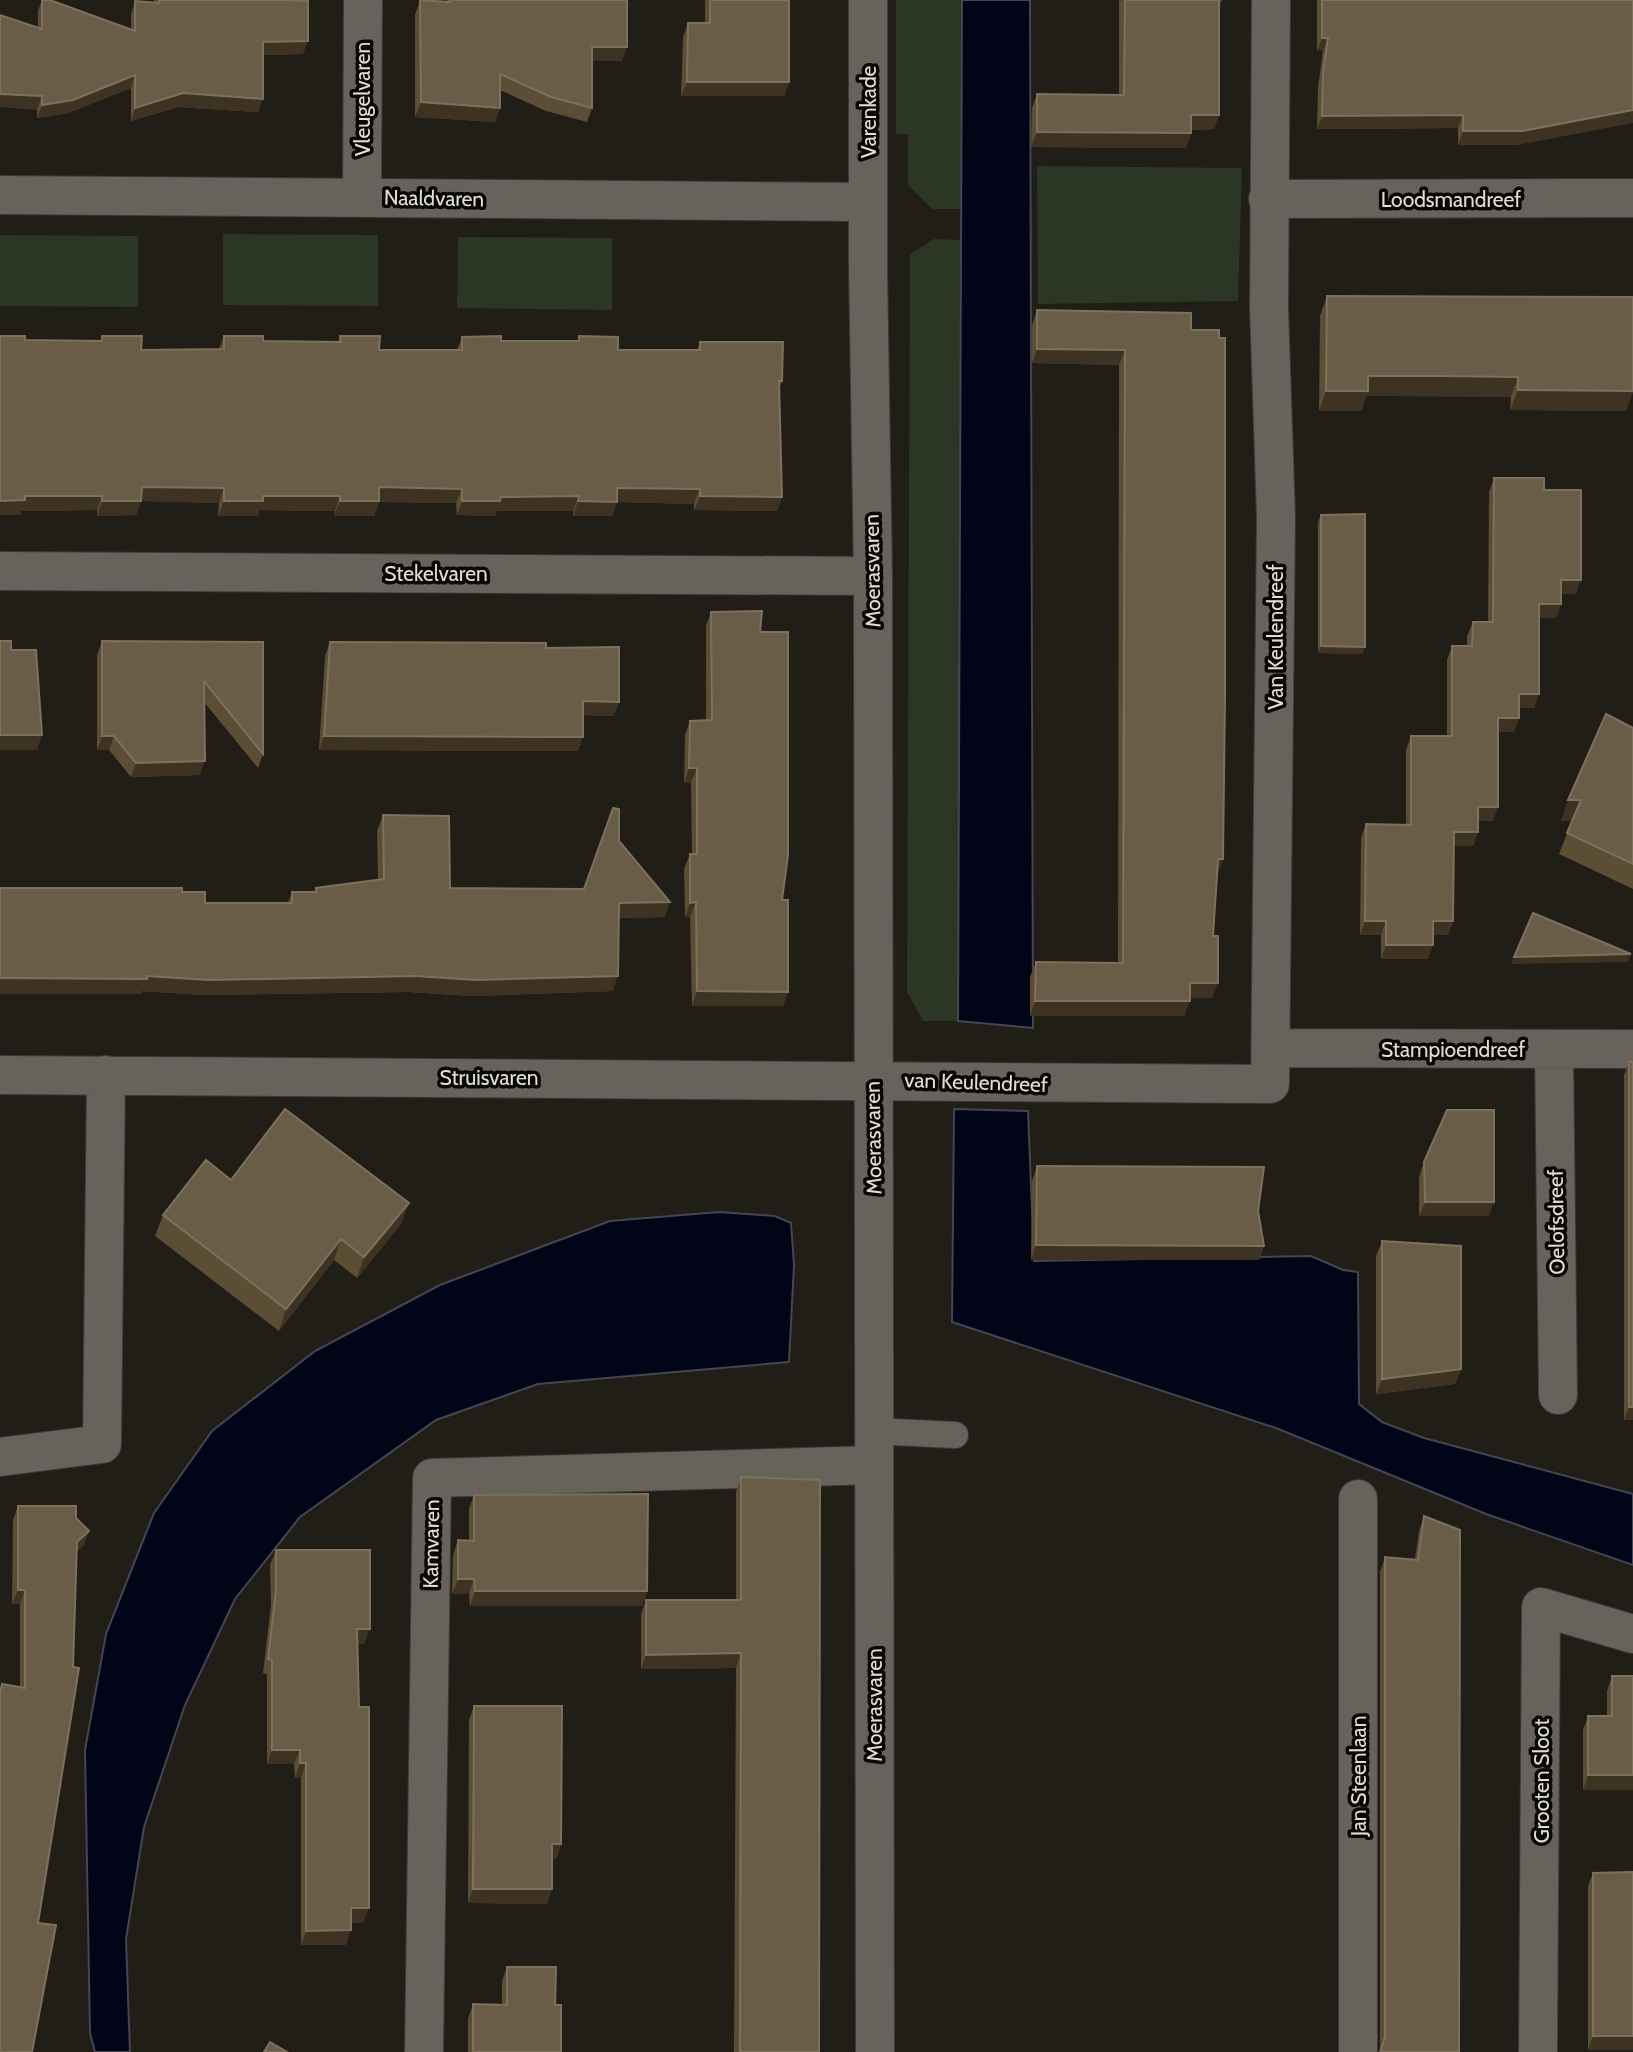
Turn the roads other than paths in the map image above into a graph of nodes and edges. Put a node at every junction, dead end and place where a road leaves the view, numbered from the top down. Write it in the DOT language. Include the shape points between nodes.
graph roads {
  1 [pos="363,0"];
  2 [pos="868,0"];
  3 [pos="1271,0"];
  4 [pos="0,195"];
  5 [pos="362,197"];
  6 [pos="1633,198"];
  7 [pos="1268,199"];
  8 [pos="867,213"];
  9 [pos="0,571"];
  10 [pos="873,576"];
  11 [pos="1273,1048"];
  12 [pos="1554,1049"];
  13 [pos="1633,1049"];
  14 [pos="0,1075"];
  15 [pos="106,1075"];
  16 [pos="872,1079"];
  17 [pos="1079,1085"];
  18 [pos="1558,1395"];
  19 [pos="955,1435"];
  20 [pos="874,1448"];
  21 [pos="0,1457"];
  22 [pos="1358,1500"];
  23 [pos="1633,1634"];
  24 [pos="424,2052"];
  25 [pos="875,2052"];
  26 [pos="1358,2052"];
  27 [pos="1538,2052"];
  1 -- 5 [label="street, Vleugelvaren"];
  2 -- 8 [label="street, Varenkade"];
  3 -- 7 [label="street, Van Keulendreef"];
  4 -- 5 [label="street, Naaldvaren"];
  5 -- 8 [label="street, Naaldvaren"];
  6 -- 7 [label="street, Loodsmandreef"];
  7 -- 11 [label="street, Van Keulendreef" via="1276,517"];
  8 -- 10 [label="street, Moerasvaren"];
  9 -- 10 [label="street, Stekelvaren"];
  10 -- 16 [label="street, Moerasvaren"];
  11 -- 12 [label="street, Stampioendreef"];
  11 -- 17 [label="street, Van Keulendreef" via="1270,1084"];
  12 -- 13 [label="street, Stampioendreef"];
  12 -- 18 [label="street, Oelofsdreef"];
  14 -- 15 [label="street, Struisvaren"];
  15 -- 16 [label="street, Struisvaren"];
  15 -- 21 [label="street" via="102,1444"];
  16 -- 17 [label="street, van Keulendreef"];
  16 -- 20 [label="street, Moerasvaren"];
  19 -- 20 [label="lane"];
  20 -- 24 [label="street, Kamvaren" via="432,1478"];
  20 -- 25 [label="street, Moerasvaren"];
  22 -- 26 [label="street, Jan Steenlaan"];
  23 -- 27 [label="street, Grooten Sloot" via="1541,1607"];
}
